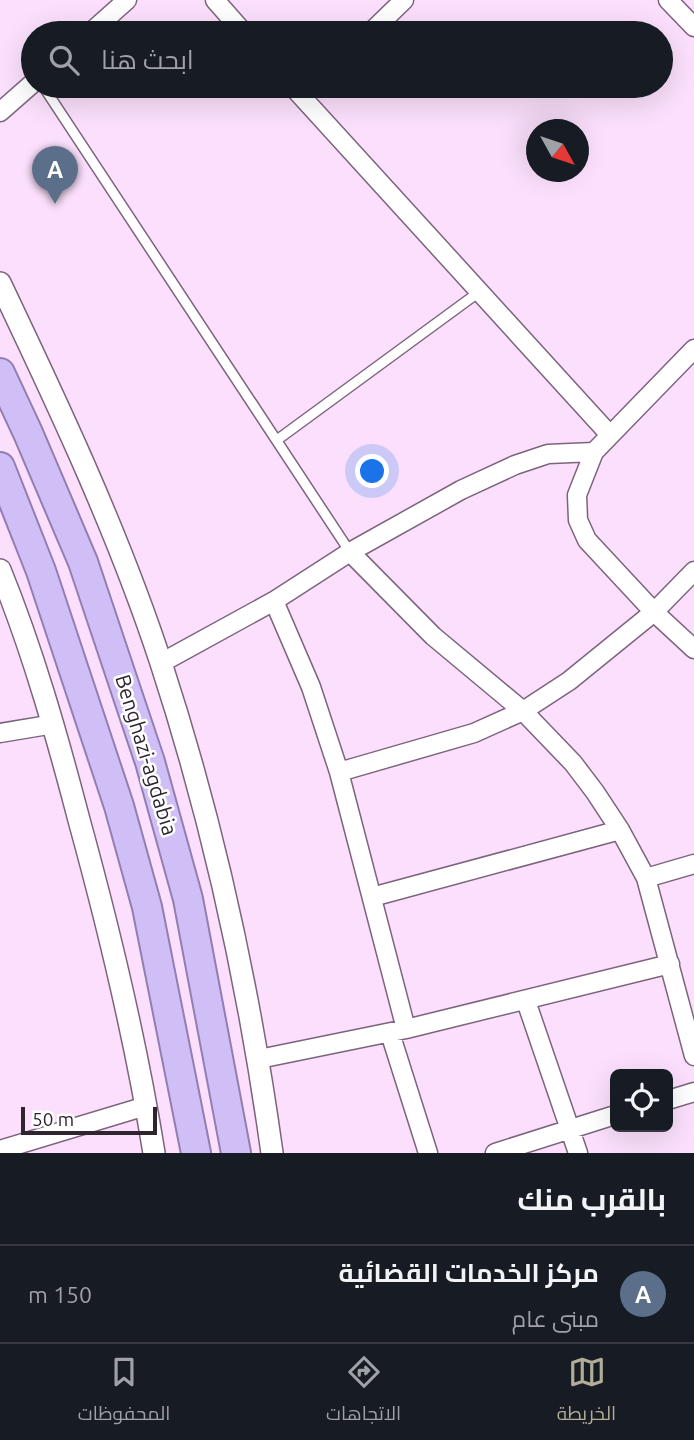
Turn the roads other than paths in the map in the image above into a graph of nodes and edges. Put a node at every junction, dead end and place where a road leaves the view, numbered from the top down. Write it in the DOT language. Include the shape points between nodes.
graph roads {
  1 [pos="127,0"];
  2 [pos="215,0"];
  3 [pos="404,0"];
  4 [pos="668,0"];
  5 [pos="103,21"];
  6 [pos="233,21"];
  7 [pos="382,21"];
  8 [pos="694,27"];
  9 [pos="21,94"];
  10 [pos="51,98"];
  11 [pos="302,98"];
  12 [pos="0,112"];
  13 [pos="0,283"];
  14 [pos="479,292"];
  15 [pos="694,349"];
  16 [pos="0,373"];
  17 [pos="610,435"];
  18 [pos="277,440"];
  19 [pos="594,452"];
  20 [pos="0,467"];
  21 [pos="350,552"];
  22 [pos="0,570"];
  23 [pos="694,571"];
  24 [pos="274,601"];
  25 [pos="654,612"];
  26 [pos="694,649"];
  27 [pos="161,663"];
  28 [pos="523,711"];
  29 [pos="54,724"];
  30 [pos="0,733"];
  31 [pos="339,772"];
  32 [pos="620,830"];
  33 [pos="694,864"];
  34 [pos="646,878"];
  35 [pos="372,897"];
  36 [pos="670,964"];
  37 [pos="526,1001"];
  38 [pos="398,1031"];
  39 [pos="694,1056"];
  40 [pos="259,1059"];
  41 [pos="694,1092"];
  42 [pos="673,1098"];
  43 [pos="146,1107"];
  44 [pos="610,1116"];
  45 [pos="570,1128"];
  46 [pos="0,1150"];
  47 [pos="154,1153"];
  48 [pos="196,1153"];
  49 [pos="236,1153"];
  50 [pos="272,1153"];
  51 [pos="428,1153"];
  52 [pos="495,1153"];
  53 [pos="578,1153"];
  1 -- 5 [label="street"];
  2 -- 6 [label="street"];
  3 -- 7 [label="street"];
  4 -- 8 [label="street"];
  9 -- 12 [label="street"];
  10 -- 18 [label="lane"];
  11 -- 14 [label="street"];
  13 -- 27 [label="street" via="119,548"];
  14 -- 17 [label="street"];
  14 -- 18 [label="lane"];
  15 -- 17 [label="street"];
  16 -- 49 [label="highway, Benghazi-agdabia" via="83,562 150,762 188,899"];
  17 -- 19 [label="street"];
  18 -- 21 [label="lane"];
  19 -- 21 [label="street" via="548,454 515,465"];
  19 -- 25 [label="street" via="577,495 578,520 587,540"];
  20 -- 48 [label="highway, Benghazi-agdabia" via="41,570 119,806 147,907"];
  21 -- 24 [label="street"];
  21 -- 28 [label="street" via="433,636"];
  22 -- 29 [label="street"];
  23 -- 25 [label="street"];
  24 -- 27 [label="street"];
  24 -- 31 [label="street" via="311,687"];
  25 -- 26 [label="street"];
  25 -- 28 [label="street" via="569,681"];
  27 -- 40 [label="street" via="232,923"];
  28 -- 31 [label="street" via="474,733"];
  28 -- 32 [label="street" via="573,763"];
  29 -- 30 [label="street"];
  29 -- 43 [label="street" via="102,902"];
  31 -- 35 [label="street"];
  32 -- 34 [label="street"];
  32 -- 35 [label="street"];
  33 -- 34 [label="street"];
  34 -- 36 [label="street"];
  35 -- 38 [label="street"];
  36 -- 37 [label="street"];
  36 -- 39 [label="street"];
  37 -- 38 [label="street"];
  37 -- 45 [label="street"];
  38 -- 40 [label="street"];
  38 -- 51 [label="street"];
  40 -- 50 [label="street"];
  41 -- 42 [label="street"];
  43 -- 46 [label="street"];
  43 -- 47 [label="street"];
  44 -- 45 [label="street"];
  45 -- 52 [label="street"];
  45 -- 53 [label="street"];
}
